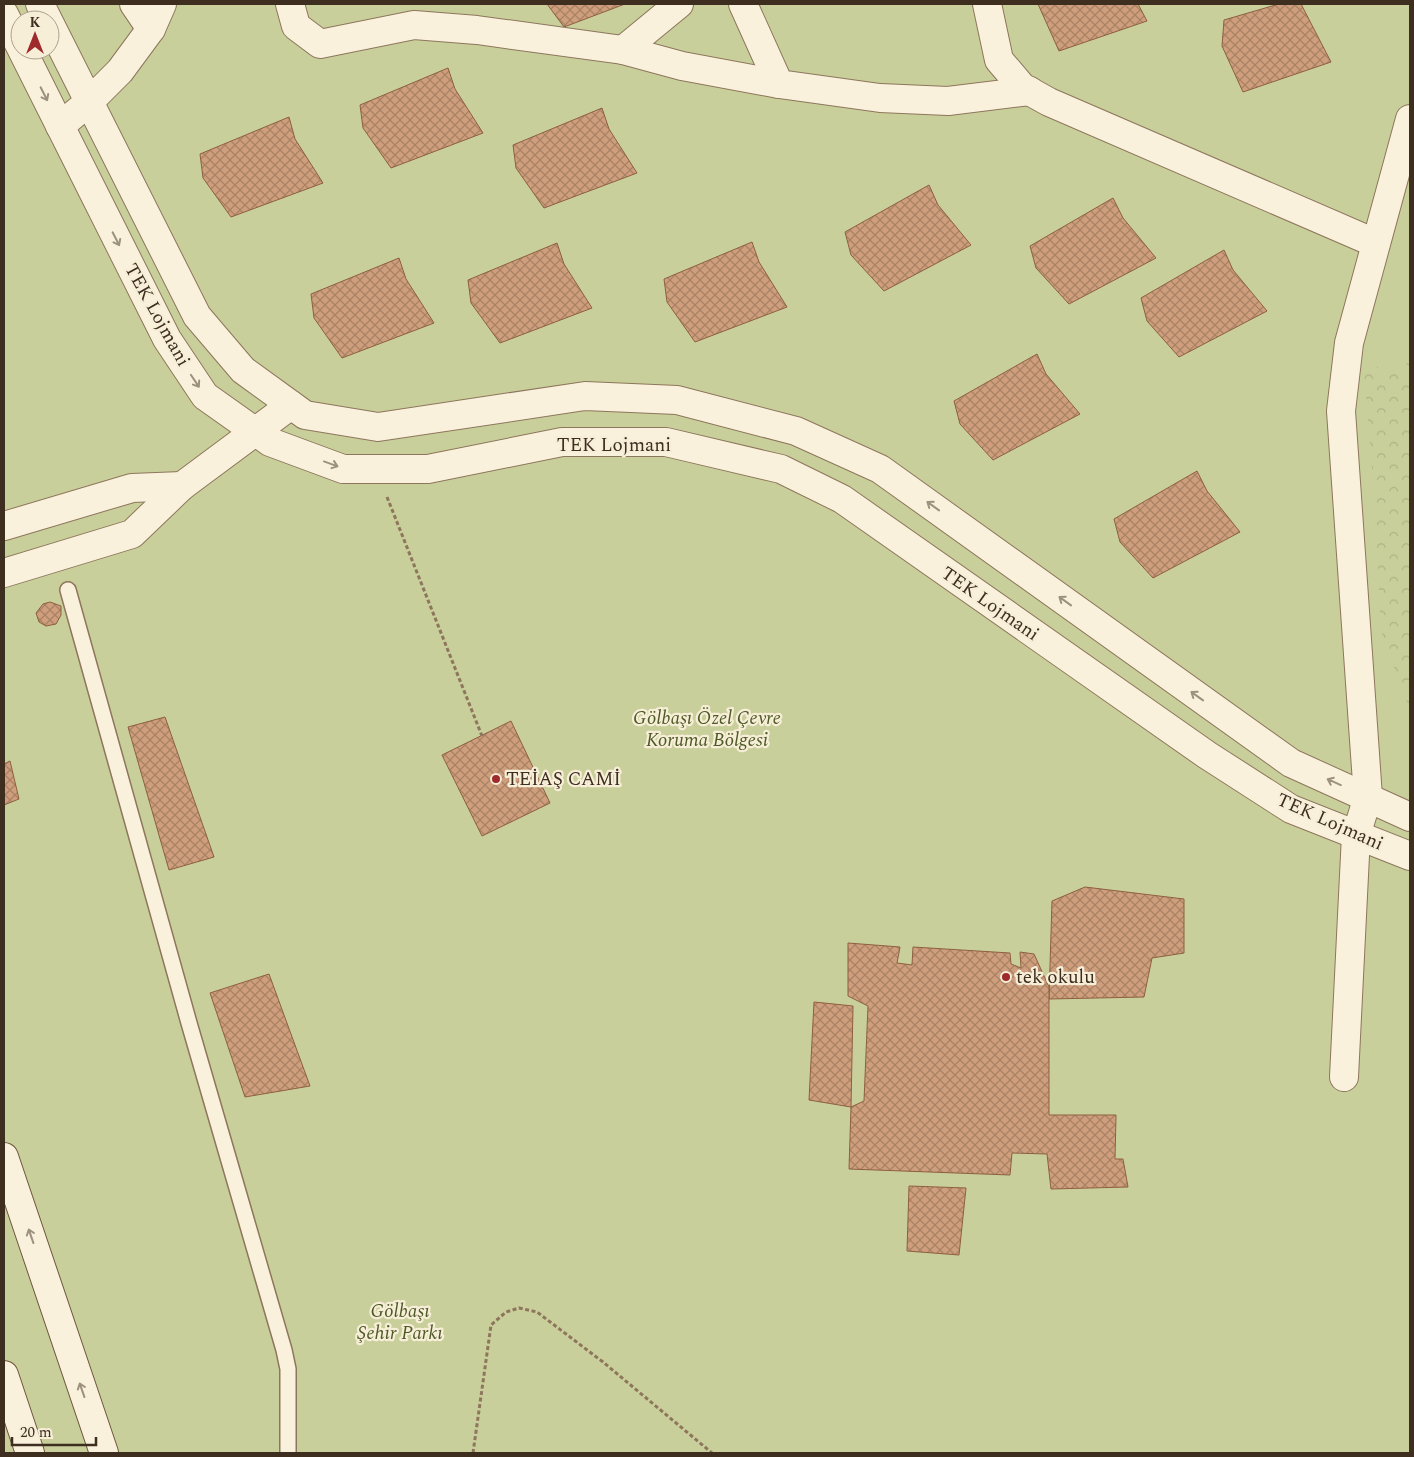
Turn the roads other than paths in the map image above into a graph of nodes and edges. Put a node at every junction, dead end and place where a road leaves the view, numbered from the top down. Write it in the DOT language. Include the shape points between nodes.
graph roads {
  1 [pos="134,4"];
  2 [pos="162,4"];
  3 [pos="290,4"];
  4 [pos="679,4"];
  5 [pos="743,4"];
  6 [pos="987,4"];
  7 [pos="4,14"];
  8 [pos="10,26"];
  9 [pos="151,29"];
  10 [pos="60,44"];
  11 [pos="623,50"];
  12 [pos="27,60"];
  13 [pos="778,84"];
  14 [pos="1030,91"];
  15 [pos="89,102"];
  16 [pos="1410,119"];
  17 [pos="60,126"];
  18 [pos="1375,243"];
  19 [pos="291,405"];
  20 [pos="256,432"];
  21 [pos="182,486"];
  22 [pos="4,526"];
  23 [pos="4,572"];
  24 [pos="68,590"];
  25 [pos="1368,798"];
  26 [pos="1410,817"];
  27 [pos="1356,835"];
  28 [pos="1410,856"];
  29 [pos="1344,1077"];
  30 [pos="4,1157"];
  31 [pos="4,1375"];
  32 [pos="30,1453"];
  33 [pos="104,1453"];
  34 [pos="288,1453"];
  1 -- 9 [label="street"];
  2 -- 9 [label="street"];
  3 -- 11 [label="street" via="296,26 320,44 414,25 477,30"];
  4 -- 11 [label="street"];
  5 -- 13 [label="street"];
  6 -- 14 [label="street" via="999,60 1022,87"];
  7 -- 8 [label="street"];
  9 -- 15 [label="street" via="120,71"];
  10 -- 15 [label="street, TEK Lojmani"];
  11 -- 13 [label="street" via="682,66"];
  12 -- 17 [label="street, TEK Lojmani, one-way"];
  13 -- 14 [label="street" via="880,98 948,101"];
  14 -- 18 [label="street"];
  15 -- 17 [label="street"];
  15 -- 19 [label="street, TEK Lojmani" via="197,316 244,370"];
  16 -- 18 [label="street"];
  17 -- 20 [label="street, TEK Lojmani, one-way" via="167,339 205,396"];
  18 -- 25 [label="street" via="1349,343 1341,411"];
  19 -- 20 [label="street"];
  25 -- 19 [label="street, TEK Lojmani, one-way" via="1291,763 880,469 796,431 677,400 585,396 378,426 305,415"];
  20 -- 21 [label="street"];
  20 -- 27 [label="street, TEK Lojmani, one-way" via="270,442 343,469 428,469 562,442 666,442 781,469 842,499 1253,785 1291,809"];
  21 -- 22 [label="street" via="132,488"];
  21 -- 23 [label="street" via="132,534"];
  24 -- 34 [label="lane" via="284,1350 288,1369"];
  25 -- 26 [label="street, TEK Lojmani"];
  25 -- 27 [label="street"];
  27 -- 28 [label="street, TEK Lojmani"];
  27 -- 29 [label="street"];
  33 -- 30 [label="street, one-way"];
  31 -- 32 [label="street"];
}
